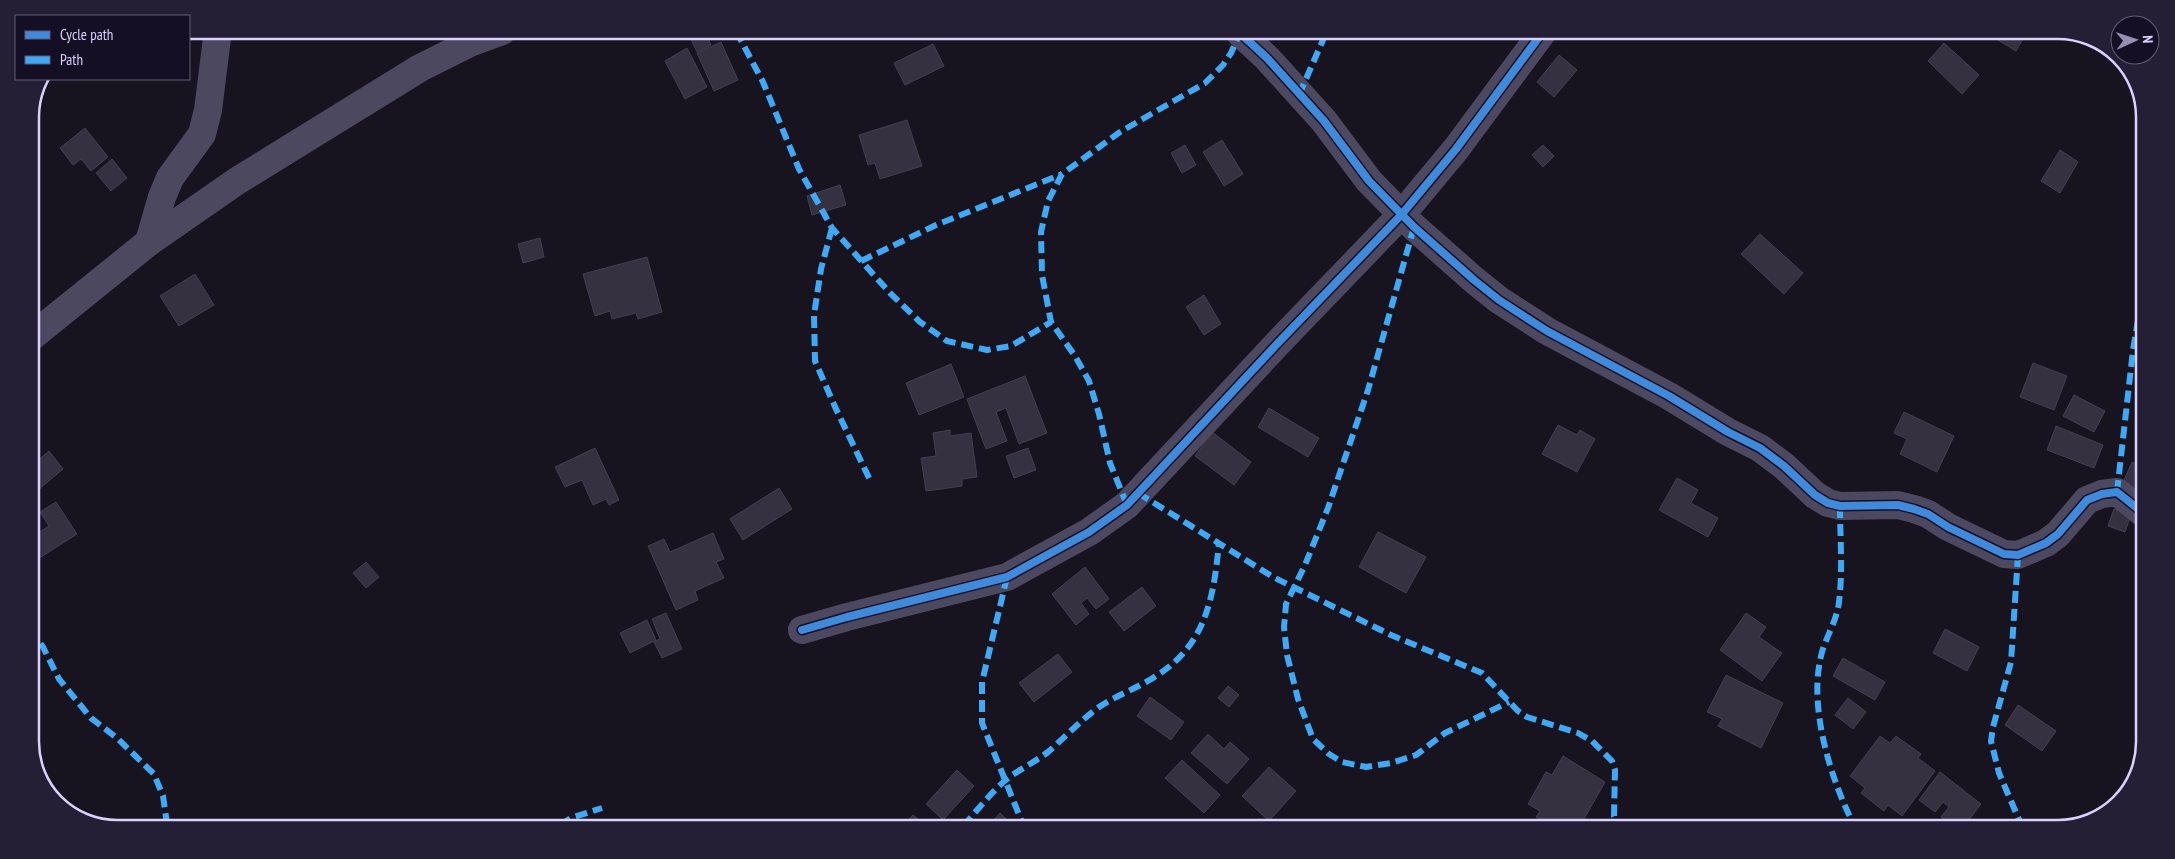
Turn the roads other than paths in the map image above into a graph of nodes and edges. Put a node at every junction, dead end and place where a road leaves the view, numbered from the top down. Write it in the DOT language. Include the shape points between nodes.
graph roads {
  1 [pos="217,39"];
  2 [pos="480,39"];
  3 [pos="1246,39"];
  4 [pos="1538,39"];
  5 [pos="1402,214"];
  6 [pos="149,242"];
  7 [pos="39,331"];
  8 [pos="2136,507"];
  9 [pos="802,630"];
  1 -- 6 [label="street" via="202,134 170,178"];
  2 -- 6 [label="street" via="420,68 237,182"];
  3 -- 5 [label="street" via="1324,121 1369,181"];
  4 -- 5 [label="street" via="1456,149"];
  5 -- 8 [label="street" via="1499,300 1547,331 1760,448 1828,503 1840,506 1898,505 1914,509 2004,554 2018,554 2046,543 2087,500 2095,496 2117,492"];
  5 -- 9 [label="street" via="1127,506 1089,532 1007,577"];
  6 -- 7 [label="street"];
}
